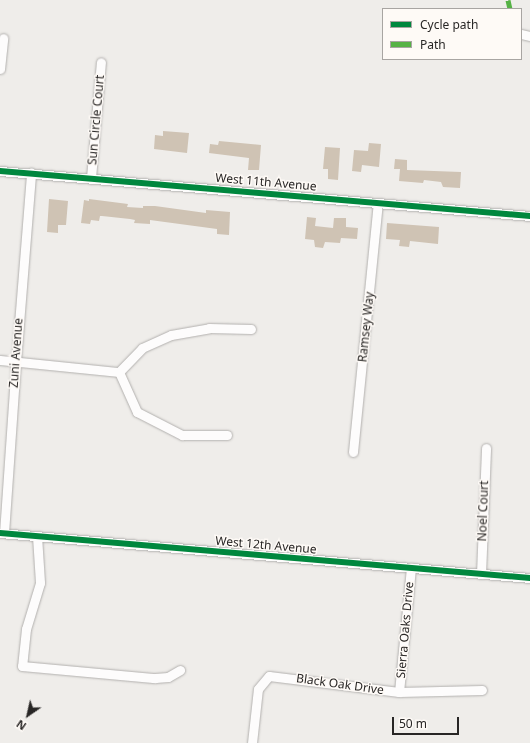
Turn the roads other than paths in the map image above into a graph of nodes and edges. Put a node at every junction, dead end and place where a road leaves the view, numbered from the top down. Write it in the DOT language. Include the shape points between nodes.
graph roads {
  1 [pos="3,38"];
  2 [pos="101,62"];
  3 [pos="0,69"];
  4 [pos="0,171"];
  5 [pos="31,173"];
  6 [pos="91,178"];
  7 [pos="378,203"];
  8 [pos="530,216"];
  9 [pos="250,329"];
  10 [pos="0,360"];
  11 [pos="16,361"];
  12 [pos="119,372"];
  13 [pos="227,435"];
  14 [pos="486,448"];
  15 [pos="353,452"];
  16 [pos="2,533"];
  17 [pos="36,536"];
  18 [pos="410,568"];
  19 [pos="481,574"];
  20 [pos="530,578"];
  21 [pos="180,670"];
  22 [pos="482,690"];
  23 [pos="400,692"];
  24 [pos="252,743"];
  1 -- 3 [label="street"];
  2 -- 6 [label="street, Sun Circle Court"];
  4 -- 5 [label="street, West 11th Avenue"];
  5 -- 6 [label="street, West 11th Avenue"];
  5 -- 11 [label="street, Zuni Avenue"];
  6 -- 7 [label="street, West 11th Avenue"];
  7 -- 8 [label="street, West 11th Avenue"];
  7 -- 15 [label="street, Ramsey Way"];
  9 -- 12 [label="street" via="209,328 171,335 142,348"];
  10 -- 11 [label="street"];
  11 -- 12 [label="street"];
  11 -- 16 [label="street, Zuni Avenue"];
  12 -- 13 [label="street" via="137,412 182,435"];
  14 -- 19 [label="street, Noel Court"];
  16 -- 17 [label="street, West 12th Avenue"];
  17 -- 18 [label="street, West 12th Avenue"];
  17 -- 21 [label="street" via="40,583 26,629 22,666 155,678 168,677"];
  18 -- 19 [label="street, West 12th Avenue"];
  18 -- 23 [label="street, Sierra Oaks Drive"];
  19 -- 20 [label="street, West 12th Avenue"];
  22 -- 23 [label="street, Black Oak Drive"];
  23 -- 24 [label="street, Black Oak Drive" via="268,676 258,690"];
}
